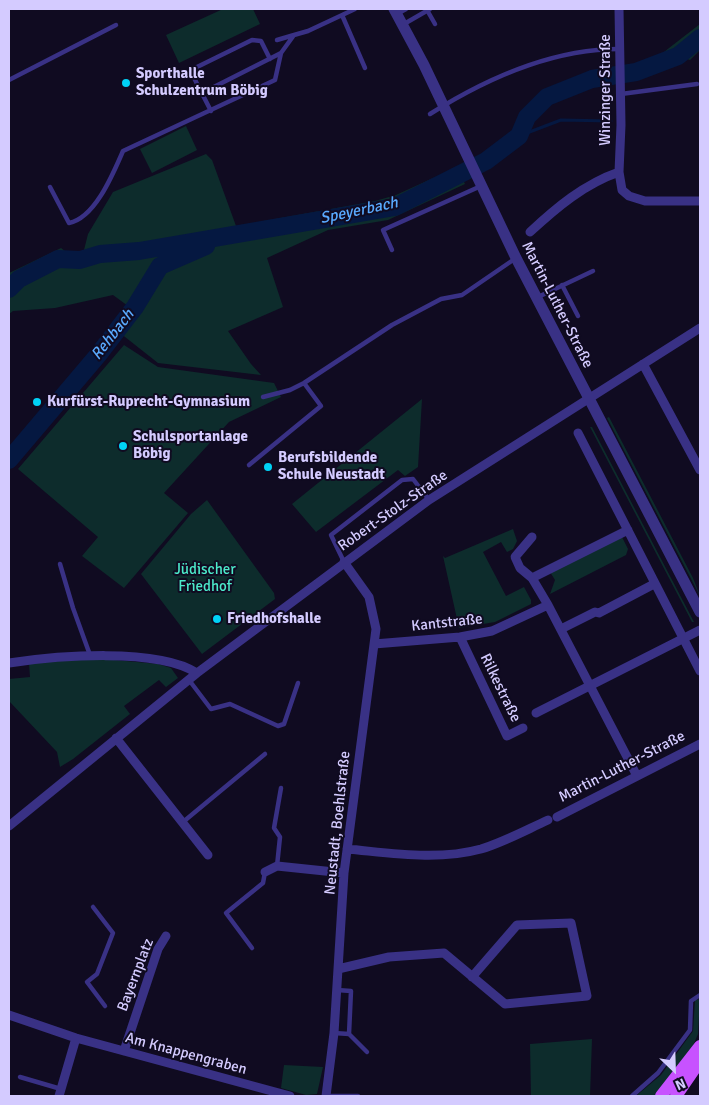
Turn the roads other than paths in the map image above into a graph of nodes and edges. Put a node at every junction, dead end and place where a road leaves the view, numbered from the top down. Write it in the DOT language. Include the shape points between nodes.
graph roads {
  1 [pos="355,9"];
  2 [pos="619,9"];
  3 [pos="428,10"];
  4 [pos="399,11"];
  5 [pos="342,15"];
  6 [pos="435,24"];
  7 [pos="116,25"];
  8 [pos="403,25"];
  9 [pos="294,35"];
  10 [pos="277,40"];
  11 [pos="621,50"];
  12 [pos="281,54"];
  13 [pos="270,59"];
  14 [pos="365,68"];
  15 [pos="9,80"];
  16 [pos="697,84"];
  17 [pos="202,93"];
  18 [pos="621,94"];
  19 [pos="444,106"];
  20 [pos="210,111"];
  21 [pos="430,114"];
  22 [pos="618,172"];
  23 [pos="482,186"];
  24 [pos="50,187"];
  25 [pos="700,201"];
  26 [pos="530,232"];
  27 [pos="392,250"];
  28 [pos="516,258"];
  29 [pos="593,271"];
  30 [pos="562,285"];
  31 [pos="536,298"];
  32 [pos="578,316"];
  33 [pos="699,332"];
  34 [pos="643,364"];
  35 [pos="304,383"];
  36 [pos="263,397"];
  37 [pos="589,400"];
  38 [pos="578,433"];
  39 [pos="249,465"];
  40 [pos="700,470"];
  41 [pos="428,500"];
  42 [pos="628,530"];
  43 [pos="532,537"];
  44 [pos="344,562"];
  45 [pos="60,564"];
  46 [pos="532,578"];
  47 [pos="654,584"];
  48 [pos="548,605"];
  49 [pos="700,612"];
  50 [pos="561,629"];
  51 [pos="700,630"];
  52 [pos="460,637"];
  53 [pos="683,638"];
  54 [pos="374,644"];
  55 [pos="90,655"];
  56 [pos="9,663"];
  57 [pos="700,672"];
  58 [pos="198,673"];
  59 [pos="189,680"];
  60 [pos="298,683"];
  61 [pos="591,686"];
  62 [pos="536,713"];
  63 [pos="523,728"];
  64 [pos="116,738"];
  65 [pos="700,744"];
  66 [pos="265,754"];
  67 [pos="637,776"];
  68 [pos="281,788"];
  69 [pos="182,823"];
  70 [pos="9,826"];
  71 [pos="347,849"];
  72 [pos="208,855"];
  73 [pos="277,866"];
  74 [pos="265,872"];
  75 [pos="344,873"];
  76 [pos="93,907"];
  77 [pos="166,936"];
  78 [pos="252,948"];
  79 [pos="338,969"];
  80 [pos="472,977"];
  81 [pos="337,990"];
  82 [pos="700,995"];
  83 [pos="105,1006"];
  84 [pos="9,1015"];
  85 [pos="334,1033"];
  86 [pos="349,1034"];
  87 [pos="76,1038"];
  88 [pos="700,1046"];
  89 [pos="124,1052"];
  90 [pos="367,1052"];
  91 [pos="700,1060"];
  92 [pos="20,1077"];
  93 [pos="60,1093"];
  94 [pos="290,1096"];
  95 [pos="326,1096"];
  96 [pos="358,1096"];
  97 [pos="632,1096"];
  98 [pos="661,1096"];
  99 [pos="676,1096"];
  1 -- 5 [label="lane"];
  2 -- 11 [label="street, Winzinger Straße"];
  3 -- 6 [label="lane"];
  3 -- 8 [label="lane"];
  4 -- 8 [label="street, Martin-Luther-Straße"];
  5 -- 9 [label="lane"];
  5 -- 14 [label="lane"];
  7 -- 15 [label="lane"];
  8 -- 19 [label="street, Martin-Luther-Straße"];
  9 -- 10 [label="lane"];
  9 -- 12 [label="lane"];
  11 -- 18 [label="street, Winzinger Straße"];
  11 -- 19 [label="lane" via="591,50 516,68"];
  12 -- 13 [label="lane"];
  12 -- 20 [label="lane" via="275,80"];
  13 -- 17 [label="lane"];
  13 -- 17 [label="lane" via="260,41 252,40 211,60 195,68 192,74"];
  16 -- 18 [label="lane"];
  17 -- 20 [label="lane"];
  18 -- 22 [label="street, Winzinger Straße"];
  19 -- 21 [label="lane"];
  19 -- 23 [label="street, Martin-Luther-Straße"];
  20 -- 24 [label="lane" via="123,151 105,191 79,221 69,223"];
  22 -- 25 [label="street, Winzinger Straße" via="622,190 636,199"];
  22 -- 26 [label="street" via="565,201"];
  23 -- 27 [label="lane" via="383,230"];
  23 -- 28 [label="street, Martin-Luther-Straße"];
  28 -- 31 [label="street, Martin-Luther-Straße"];
  28 -- 35 [label="lane" via="462,295 441,299 392,325"];
  29 -- 30 [label="lane"];
  30 -- 31 [label="lane"];
  30 -- 32 [label="lane"];
  31 -- 37 [label="street, Martin-Luther-Straße"];
  33 -- 34 [label="street, Robert-Stolz-Straße"];
  34 -- 37 [label="street, Robert-Stolz-Straße"];
  34 -- 40 [label="street"];
  35 -- 36 [label="lane"];
  35 -- 39 [label="lane" via="321,406"];
  37 -- 41 [label="street, Robert-Stolz-Straße"];
  37 -- 49 [label="street, Martin-Luther-Straße"];
  38 -- 42 [label="street"];
  41 -- 44 [label="street, Robert-Stolz-Straße"];
  41 -- 44 [label="lane" via="413,479 402,480 330,535"];
  42 -- 46 [label="street"];
  42 -- 47 [label="street"];
  43 -- 46 [label="street" via="515,558 520,568"];
  44 -- 54 [label="street, Neustadt, Boehlstraße" via="363,586 373,606"];
  44 -- 58 [label="street, Robert-Stolz-Straße"];
  45 -- 55 [label="lane"];
  46 -- 48 [label="street"];
  47 -- 50 [label="street"];
  47 -- 53 [label="street"];
  48 -- 50 [label="street"];
  48 -- 52 [label="street, Kantstraße" via="492,631"];
  50 -- 61 [label="street"];
  51 -- 53 [label="street"];
  52 -- 54 [label="street, Kantstraße"];
  52 -- 63 [label="street, Rilkestraße" via="508,736"];
  53 -- 57 [label="street"];
  53 -- 61 [label="street"];
  54 -- 71 [label="street, Neustadt, Boehlstraße"];
  55 -- 56 [label="street"];
  55 -- 58 [label="street" via="166,661"];
  58 -- 59 [label="street, Robert-Stolz-Straße"];
  59 -- 60 [label="lane" via="211,709 230,704 278,726 284,724"];
  59 -- 64 [label="street, Robert-Stolz-Straße"];
  61 -- 62 [label="street"];
  61 -- 67 [label="street"];
  64 -- 69 [label="street"];
  64 -- 70 [label="street, Robert-Stolz-Straße"];
  65 -- 67 [label="street, Martin-Luther-Straße"];
  66 -- 69 [label="lane"];
  67 -- 71 [label="street, Martin-Luther-Straße" via="480,849 424,856"];
  68 -- 73 [label="lane" via="274,828 280,837"];
  69 -- 72 [label="street"];
  71 -- 75 [label="street, Neustadt, Boehlstraße"];
  73 -- 74 [label="street"];
  73 -- 75 [label="street"];
  74 -- 78 [label="lane" via="263,883 226,913"];
  75 -- 79 [label="street, Neustadt, Boehlstraße"];
  76 -- 83 [label="lane" via="113,933 97,974 88,982"];
  77 -- 89 [label="street, Bayernplatz" via="158,949"];
  79 -- 80 [label="street" via="389,957 444,953"];
  79 -- 81 [label="street, Neustadt, Boehlstraße"];
  80 -- 80 [label="street" via="505,1004 587,996 571,923 517,925"];
  81 -- 85 [label="street, Neustadt, Boehlstraße"];
  81 -- 86 [label="lane" via="351,991"];
  82 -- 97 [label="lane" via="691,1001 690,1030 658,1073"];
  84 -- 87 [label="street, Am Knappengraben"];
  85 -- 86 [label="lane"];
  85 -- 95 [label="street, Neustadt, Boehlstraße"];
  86 -- 90 [label="lane"];
  87 -- 89 [label="street, Am Knappengraben"];
  87 -- 93 [label="street"];
  88 -- 98 [label="main road"];
  89 -- 94 [label="street, Am Knappengraben"];
  91 -- 99 [label="main road"];
  92 -- 93 [label="lane"];
  95 -- 96 [label="lane"];
}
